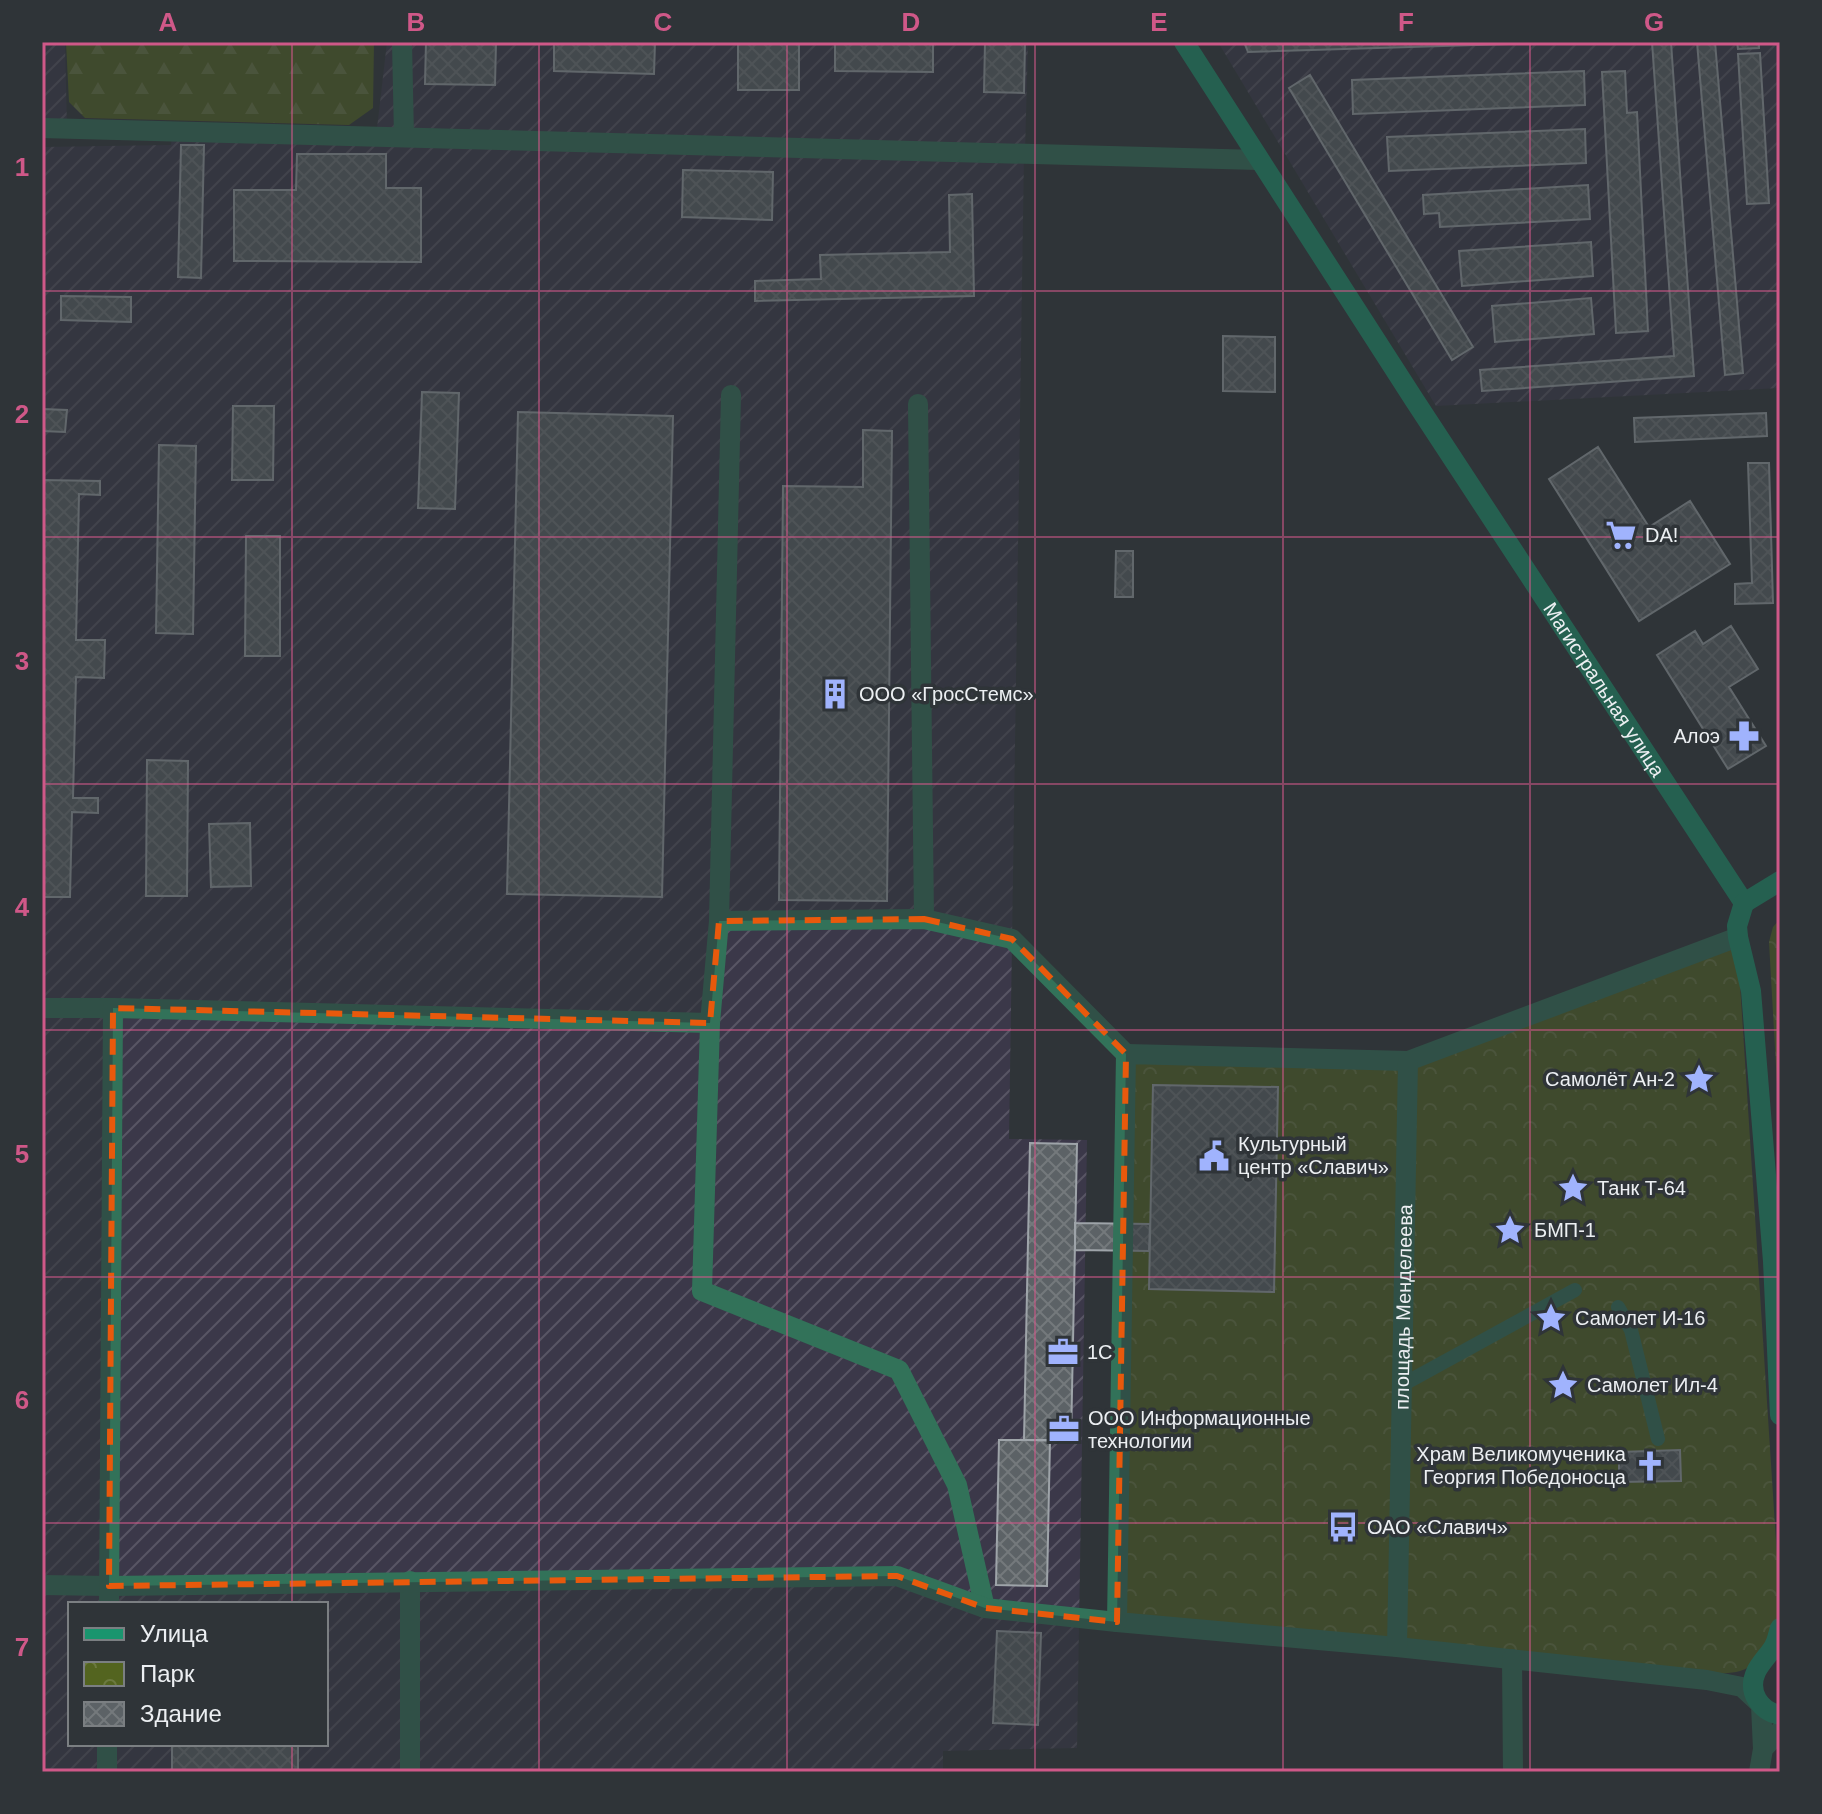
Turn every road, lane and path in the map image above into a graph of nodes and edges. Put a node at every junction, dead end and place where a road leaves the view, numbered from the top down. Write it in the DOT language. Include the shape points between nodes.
graph roads {
  1 [pos="402,42"];
  2 [pos="1184,42"];
  3 [pos="42,128"];
  4 [pos="404,137"];
  5 [pos="1259,160"];
  6 [pos="731,395"];
  7 [pos="918,404"];
  8 [pos="1780,881"];
  9 [pos="1744,903"];
  10 [pos="924,919"];
  11 [pos="719,921"];
  12 [pos="1738,937"];
  13 [pos="42,1008"];
  14 [pos="113,1008"];
  15 [pos="710,1023"];
  16 [pos="1126,1054"];
  17 [pos="1408,1061"];
  18 [pos="1575,1290"];
  19 [pos="1618,1307"];
  20 [pos="1402,1385"];
  21 [pos="1780,1415"];
  22 [pos="1658,1439"];
  23 [pos="410,1581"];
  24 [pos="42,1585"];
  25 [pos="109,1595"];
  26 [pos="985,1608"];
  27 [pos="1117,1622"];
  28 [pos="1780,1628"];
  29 [pos="1397,1647"];
  30 [pos="1498,1655"];
  31 [pos="1768,1660"];
  32 [pos="1707,1680"];
  33 [pos="1760,1704"];
  34 [pos="1780,1715"];
  35 [pos="1780,1731"];
  36 [pos="107,1746"];
  37 [pos="1763,1749"];
  38 [pos="107,1772"];
  39 [pos="410,1772"];
  40 [pos="1513,1772"];
  41 [pos="1759,1772"];
  1 -- 4 [label="street"];
  2 -- 5 [label="main road, Магистральная улица"];
  3 -- 4 [label="street"];
  4 -- 5 [label="street"];
  5 -- 9 [label="main road, Магистральная улица"];
  6 -- 11 [label="street"];
  7 -- 10 [label="street"];
  8 -- 9 [label="main road"];
  9 -- 12 [label="main road"];
  10 -- 11 [label="street"];
  10 -- 16 [label="street" via="1012,939"];
  11 -- 15 [label="street"];
  12 -- 17 [label="street"];
  12 -- 21 [label="main road" via="1751,991"];
  13 -- 14 [label="street"];
  14 -- 15 [label="street"];
  14 -- 25 [label="street"];
  15 -- 26 [label="street" via="702,1291 899,1370 957,1485"];
  16 -- 17 [label="street"];
  16 -- 27 [label="street"];
  17 -- 20 [label="street, площадь Менделеева"];
  18 -- 20 [label="street"];
  19 -- 22 [label="street" via="1631,1330"];
  20 -- 29 [label="street, площадь Менделеева"];
  23 -- 25 [label="street"];
  23 -- 26 [label="street" via="897,1576"];
  23 -- 39 [label="street"];
  24 -- 25 [label="street"];
  26 -- 27 [label="street"];
  27 -- 29 [label="street"];
  28 -- 31 [label="main road"];
  29 -- 30 [label="street"];
  30 -- 32 [label="street"];
  30 -- 40 [label="street"];
  31 -- 32 [label="street" via="1742,1676"];
  31 -- 33 [label="main road" via="1754,1676"];
  32 -- 33 [label="street" via="1742,1687"];
  33 -- 34 [label="main road"];
  33 -- 37 [label="street"];
  35 -- 37 [label="street"];
  36 -- 38 [label="street"];
  37 -- 41 [label="street"];
}
